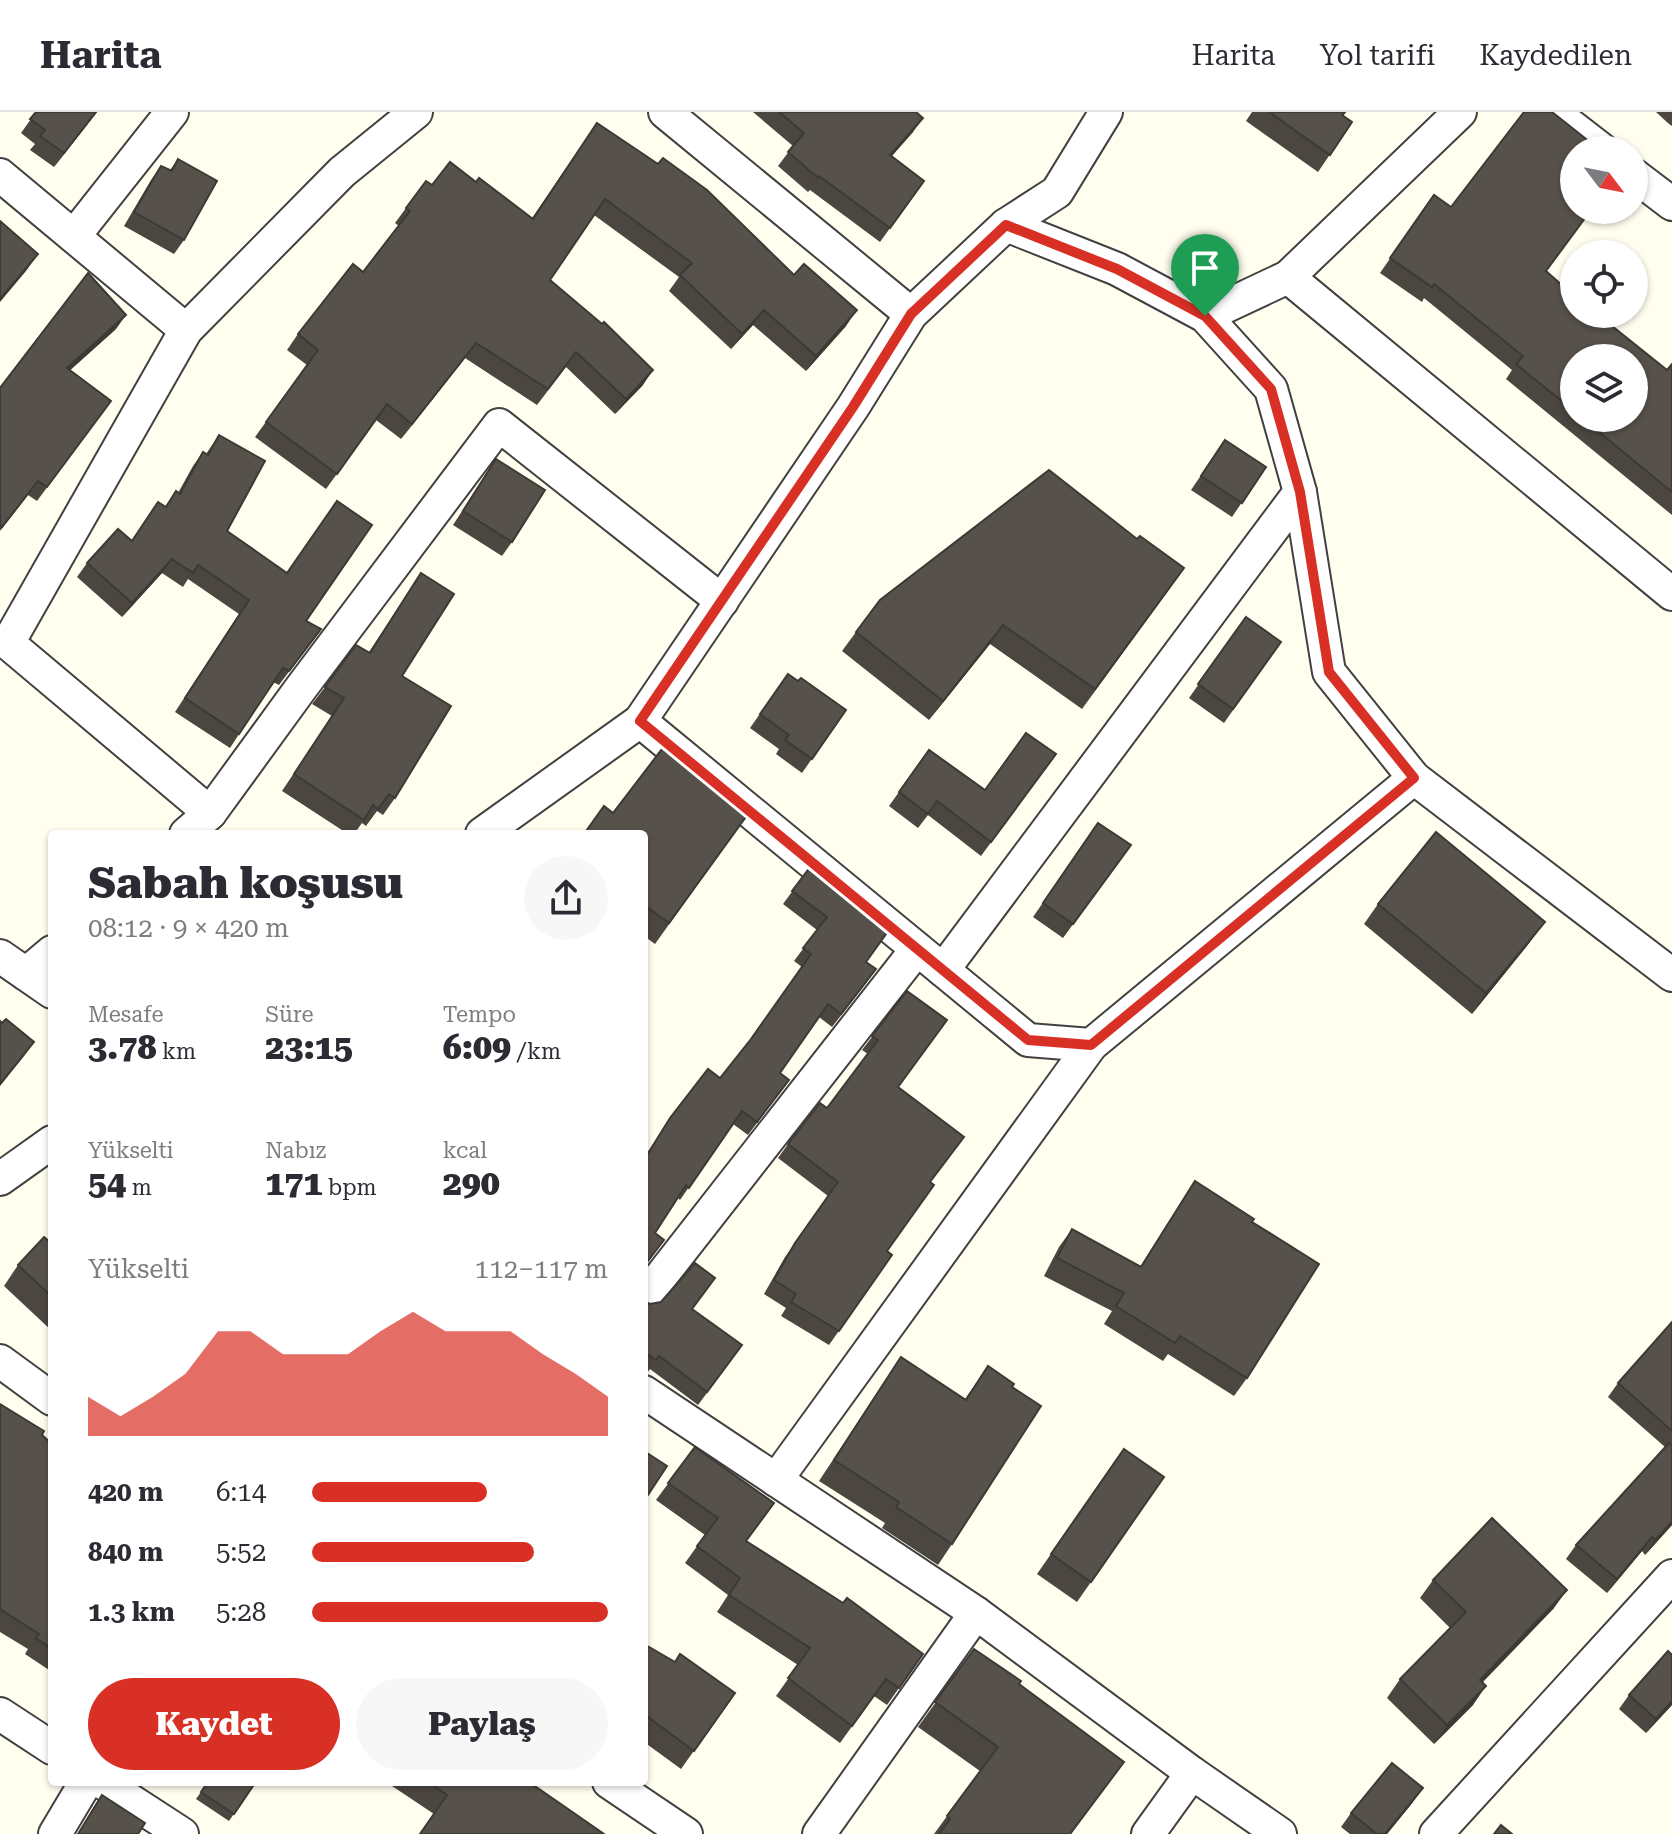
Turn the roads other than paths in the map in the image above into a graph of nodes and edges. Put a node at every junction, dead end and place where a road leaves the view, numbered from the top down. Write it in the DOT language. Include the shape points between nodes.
graph roads {
  1 [pos="172,112"];
  2 [pos="416,112"];
  3 [pos="665,112"];
  4 [pos="1106,112"];
  5 [pos="1460,112"];
  6 [pos="1553,112"];
  7 [pos="1584,136"];
  8 [pos="0,175"];
  9 [pos="1648,186"];
  10 [pos="1672,204"];
  11 [pos="1006,225"];
  12 [pos="74,236"];
  13 [pos="1288,277"];
  14 [pos="911,314"];
  15 [pos="1205,316"];
  16 [pos="186,330"];
  17 [pos="1300,492"];
  18 [pos="1672,594"];
  19 [pos="722,601"];
  20 [pos="640,721"];
  21 [pos="1414,778"];
  22 [pos="198,824"];
  23 [pos="488,830"];
  24 [pos="917,949"];
  25 [pos="48,955"];
  26 [pos="943,970"];
  27 [pos="26,974"];
  28 [pos="1672,975"];
  29 [pos="1091,1045"];
  30 [pos="48,1145"];
  31 [pos="0,1179"];
  32 [pos="648,1293"];
  33 [pos="0,1361"];
  34 [pos="648,1395"];
  35 [pos="48,1396"];
  36 [pos="776,1480"];
  37 [pos="1672,1576"];
  38 [pos="976,1613"];
  39 [pos="0,1714"];
  40 [pos="48,1745"];
  41 [pos="1192,1773"];
  42 [pos="84,1786"];
  43 [pos="108,1786"];
  44 [pos="615,1786"];
  45 [pos="55,1834"];
  46 [pos="182,1834"];
  47 [pos="686,1834"];
  48 [pos="819,1834"];
  49 [pos="1148,1834"];
  50 [pos="1280,1834"];
  51 [pos="1436,1834"];
  1 -- 12 [label="street"];
  2 -- 16 [label="street" via="342,172"];
  3 -- 14 [label="street"];
  4 -- 11 [label="street" via="1057,192"];
  5 -- 13 [label="street"];
  6 -- 7 [label="street"];
  8 -- 12 [label="street"];
  9 -- 10 [label="street"];
  11 -- 14 [label="street"];
  11 -- 15 [label="street" via="1117,269"];
  12 -- 16 [label="street"];
  13 -- 15 [label="street"];
  13 -- 18 [label="street"];
  14 -- 19 [label="street"];
  15 -- 17 [label="street" via="1271,389"];
  16 -- 22 [label="street" via="8,643"];
  17 -- 21 [label="street" via="1329,672"];
  17 -- 26 [label="street"];
  19 -- 20 [label="street"];
  19 -- 22 [label="street" via="499,425"];
  20 -- 23 [label="street"];
  20 -- 24 [label="street"];
  21 -- 28 [label="street"];
  21 -- 29 [label="street"];
  24 -- 26 [label="street"];
  24 -- 32 [label="street"];
  25 -- 27 [label="street"];
  26 -- 29 [label="street" via="1028,1040"];
  29 -- 36 [label="street"];
  30 -- 31 [label="street"];
  33 -- 35 [label="street"];
  34 -- 36 [label="street"];
  36 -- 38 [label="street"];
  37 -- 51 [label="street"];
  38 -- 41 [label="street"];
  38 -- 48 [label="street"];
  39 -- 40 [label="street"];
  41 -- 49 [label="street"];
  41 -- 50 [label="street"];
  42 -- 45 [label="street"];
  43 -- 46 [label="street"];
  44 -- 47 [label="street"];
}
